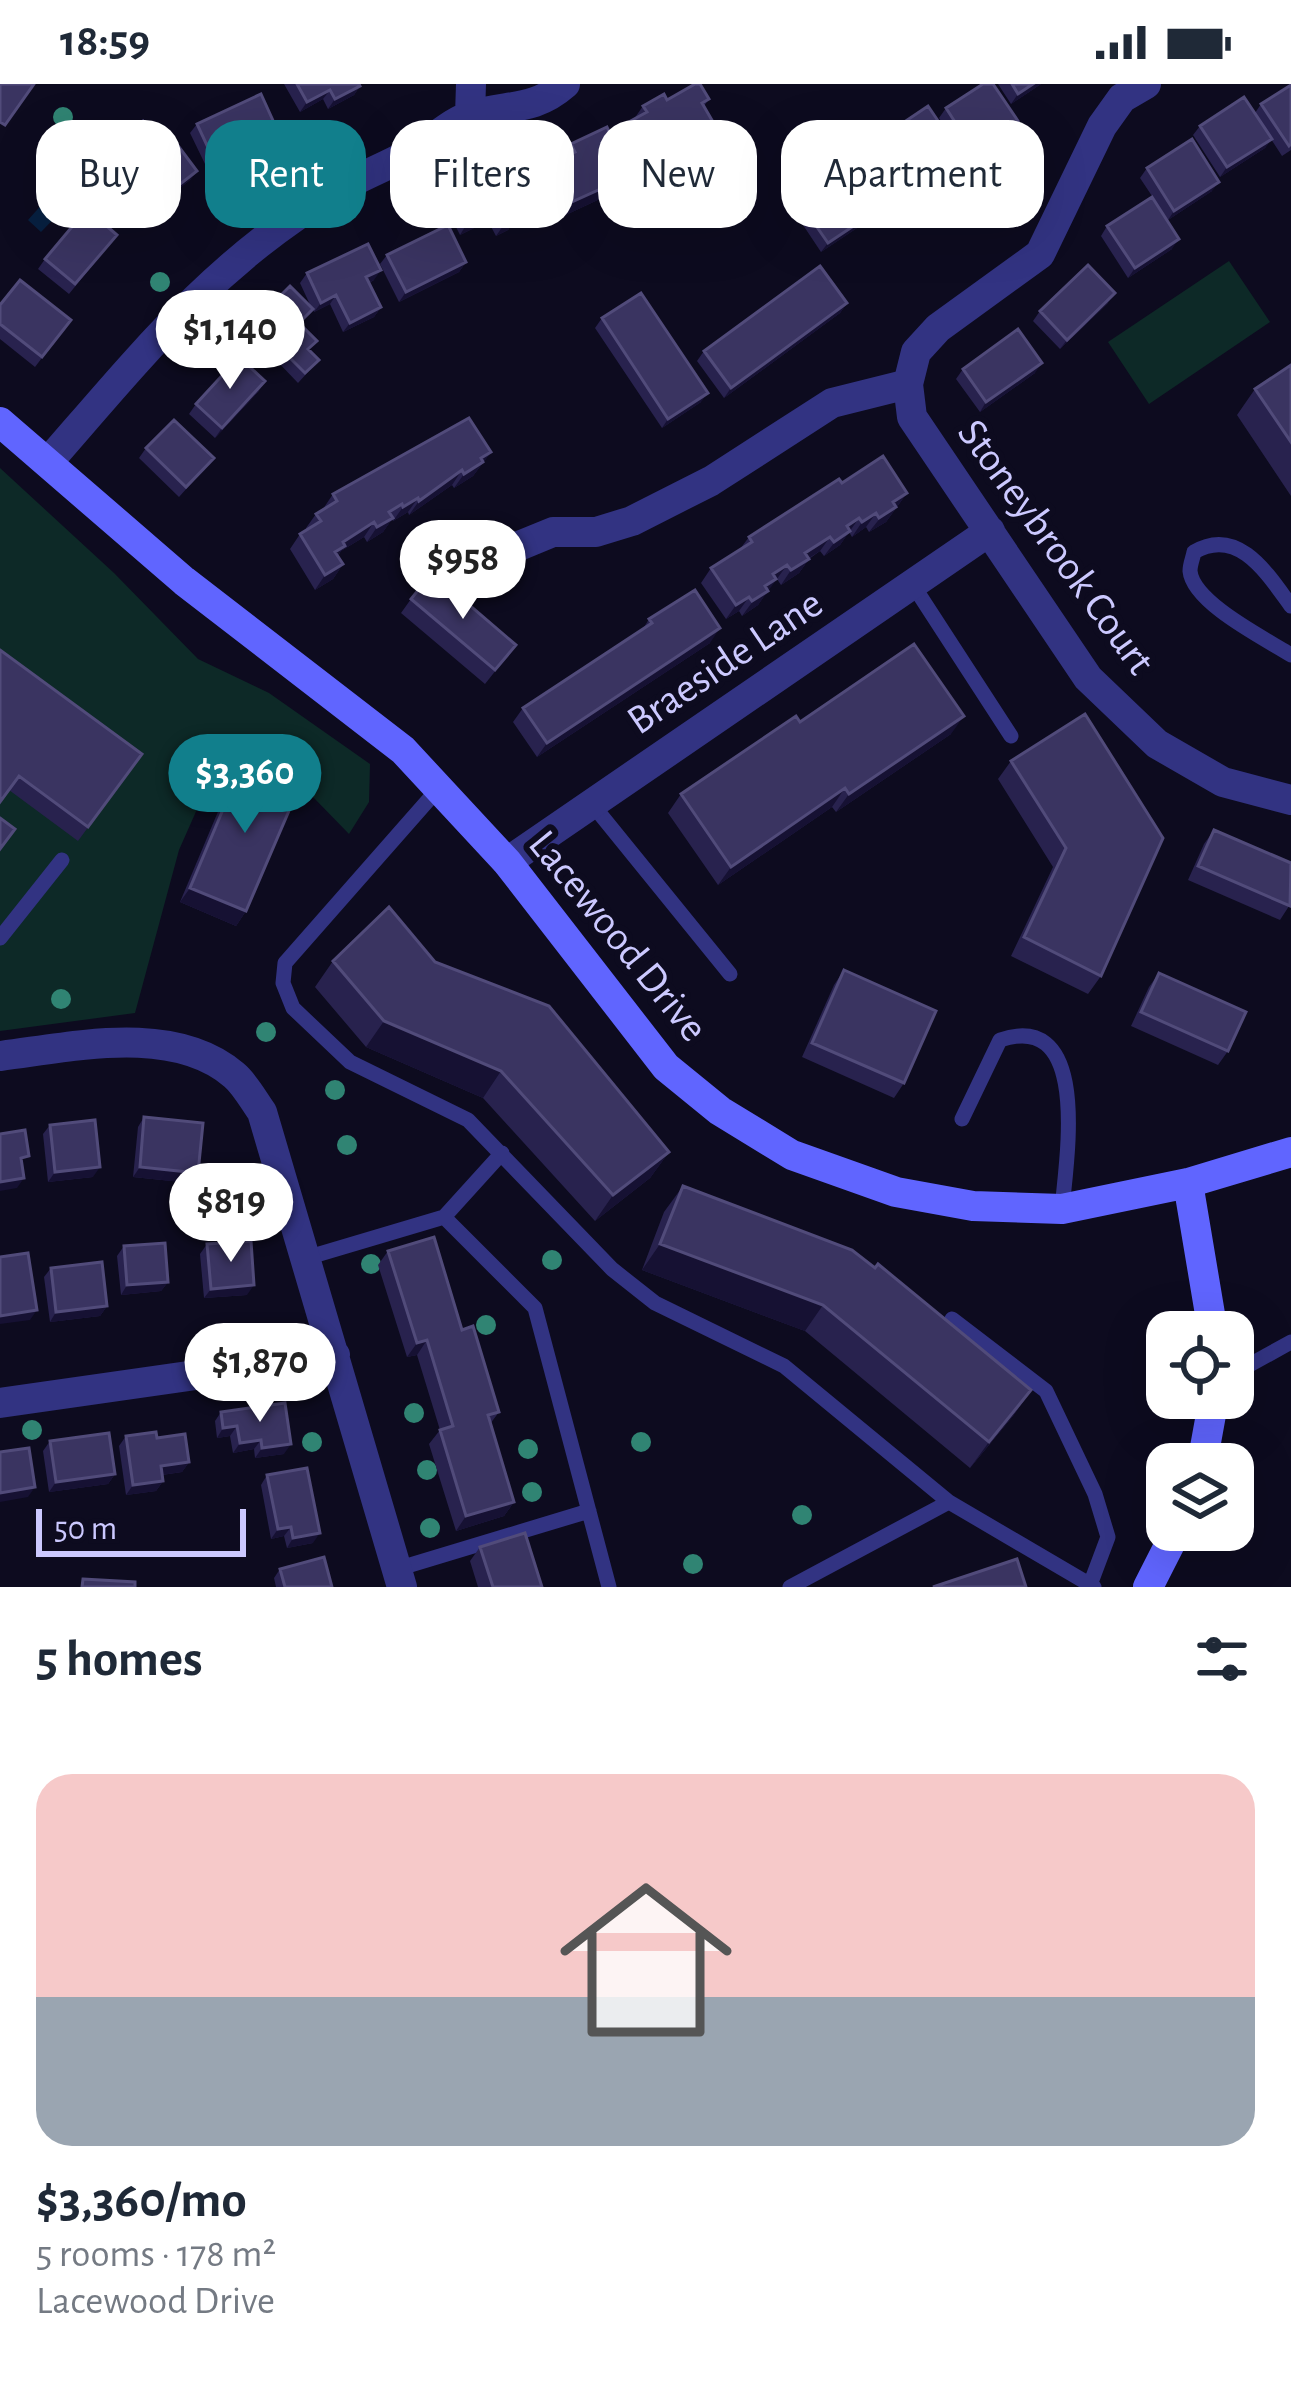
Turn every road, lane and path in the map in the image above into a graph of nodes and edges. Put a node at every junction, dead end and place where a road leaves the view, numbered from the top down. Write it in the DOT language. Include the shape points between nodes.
graph roads {
  1 [pos="565,84"];
  2 [pos="1146,84"];
  3 [pos="470,100"];
  4 [pos="908,384"];
  5 [pos="0,422"];
  6 [pos="50,461"];
  7 [pos="990,531"];
  8 [pos="507,551"];
  9 [pos="913,585"];
  10 [pos="1291,606"];
  11 [pos="1291,655"];
  12 [pos="1011,736"];
  13 [pos="438,789"];
  14 [pos="1291,800"];
  15 [pos="592,804"];
  16 [pos="62,860"];
  17 [pos="507,862"];
  18 [pos="0,938"];
  19 [pos="730,974"];
  20 [pos="0,1057"];
  21 [pos="962,1119"];
  22 [pos="1291,1152"];
  23 [pos="502,1153"];
  24 [pos="1188,1183"];
  25 [pos="1062,1209"];
  26 [pos="444,1217"];
  27 [pos="306,1258"];
  28 [pos="1209,1311"];
  29 [pos="952,1319"];
  30 [pos="1291,1342"];
  31 [pos="335,1355"];
  32 [pos="1254,1362"];
  33 [pos="0,1403"];
  34 [pos="950,1502"];
  35 [pos="589,1510"];
  36 [pos="1166,1551"];
  37 [pos="400,1578"];
  38 [pos="1092,1586"];
  39 [pos="609,1587"];
  40 [pos="790,1587"];
  41 [pos="1148,1587"];
  1 -- 3 [label="street" via="512,110"];
  2 -- 4 [label="street" via="1122,98 1102,126 1040,254 938,328 916,352"];
  3 -- 6 [label="street" via="411,153 337,190 211,281"];
  4 -- 7 [label="street, Stoneybrook Court" via="912,417"];
  4 -- 8 [label="street" via="832,403 711,482 632,521 553,532"];
  5 -- 6 [label="main road, Lacewood Drive"];
  6 -- 13 [label="main road, Lacewood Drive" via="184,581 403,750"];
  7 -- 9 [label="street, Braeside Lane"];
  7 -- 14 [label="street, Stoneybrook Court" via="1088,678 1157,744 1223,782"];
  9 -- 12 [label="lane"];
  9 -- 15 [label="street, Braeside Lane"];
  10 -- 11 [label="lane" via="1244,550 1209,543 1194,552 1196,587"];
  13 -- 17 [label="main road, Lacewood Drive"];
  13 -- 23 [label="lane" via="285,963 283,983 293,1008 350,1062 468,1120"];
  15 -- 17 [label="street, Braeside Lane"];
  15 -- 19 [label="lane"];
  16 -- 18 [label="lane"];
  17 -- 25 [label="main road, Lacewood Drive" via="666,1067 738,1122 792,1155 896,1192 973,1206"];
  20 -- 27 [label="street" via="130,1043 191,1050 236,1076 262,1112"];
  21 -- 25 [label="lane" via="1000,1040 1018,1034 1050,1046 1065,1070"];
  22 -- 24 [label="main road, Lacewood Drive"];
  23 -- 26 [label="lane"];
  23 -- 34 [label="lane" via="655,1304 784,1366"];
  24 -- 25 [label="main road, Lacewood Drive"];
  24 -- 28 [label="main road"];
  26 -- 27 [label="lane"];
  26 -- 35 [label="lane" via="535,1308"];
  27 -- 31 [label="street"];
  29 -- 38 [label="lane" via="1046,1391 1108,1537"];
  30 -- 32 [label="lane"];
  31 -- 33 [label="street"];
  31 -- 37 [label="street"];
  34 -- 38 [label="lane"];
  34 -- 40 [label="lane"];
  35 -- 37 [label="lane"];
  35 -- 39 [label="lane"];
  36 -- 41 [label="main road"];
}
